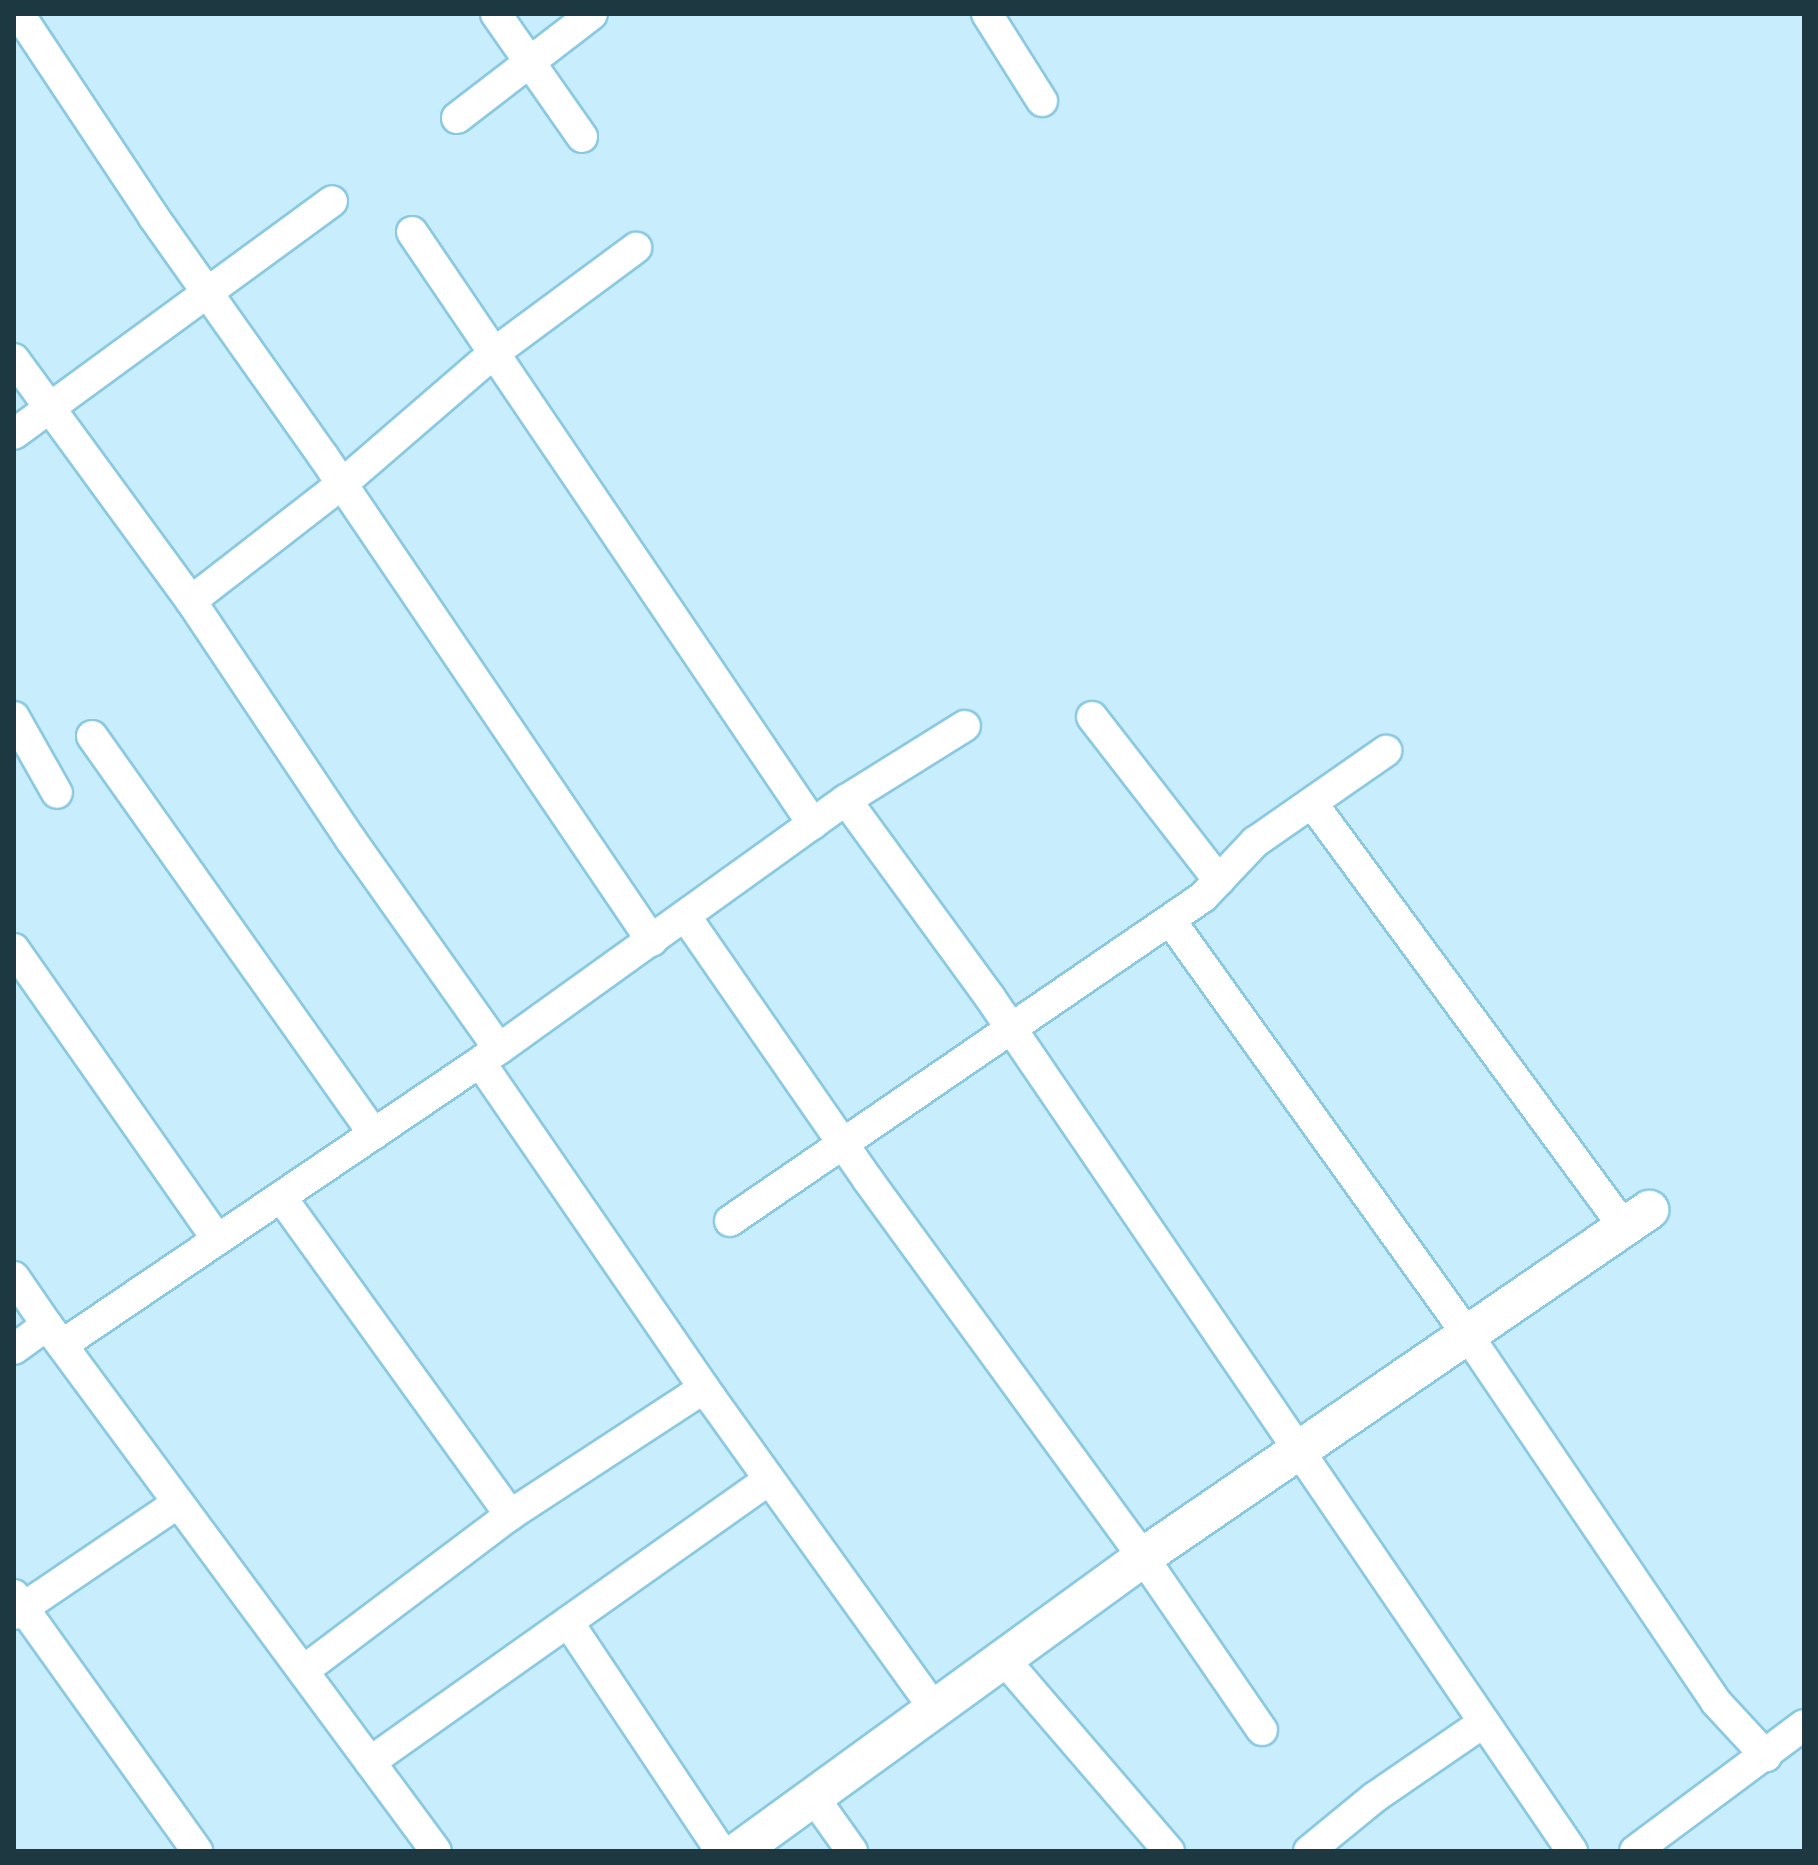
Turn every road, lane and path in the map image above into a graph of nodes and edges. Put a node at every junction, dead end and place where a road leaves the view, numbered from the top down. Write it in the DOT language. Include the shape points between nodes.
graph roads {
  1 [pos="19,14"];
  2 [pos="496,14"];
  3 [pos="592,14"];
  4 [pos="987,14"];
  5 [pos="529,63"];
  6 [pos="1042,101"];
  7 [pos="457,118"];
  8 [pos="582,137"];
  9 [pos="332,201"];
  10 [pos="412,232"];
  11 [pos="636,248"];
  12 [pos="208,294"];
  13 [pos="494,353"];
  14 [pos="14,359"];
  15 [pos="50,408"];
  16 [pos="14,434"];
  17 [pos="342,484"];
  18 [pos="191,601"];
  19 [pos="14,717"];
  20 [pos="1092,717"];
  21 [pos="965,726"];
  22 [pos="92,736"];
  23 [pos="1386,751"];
  24 [pos="57,793"];
  25 [pos="846,800"];
  26 [pos="1312,803"];
  27 [pos="813,824"];
  28 [pos="1219,881"];
  29 [pos="686,917"];
  30 [pos="1170,920"];
  31 [pos="652,941"];
  32 [pos="14,949"];
  33 [pos="1011,1028"];
  34 [pos="489,1056"];
  35 [pos="374,1134"];
  36 [pos="842,1143"];
  37 [pos="281,1197"];
  38 [pos="1637,1219"];
  39 [pos="730,1221"];
  40 [pos="218,1240"];
  41 [pos="14,1277"];
  42 [pos="1467,1334"];
  43 [pos="54,1335"];
  44 [pos="14,1349"];
  45 [pos="704,1388"];
  46 [pos="1299,1449"];
  47 [pos="769,1480"];
  48 [pos="178,1503"];
  49 [pos="510,1515"];
  50 [pos="1143,1557"];
  51 [pos="17,1606"];
  52 [pos="568,1622"];
  53 [pos="1002,1657"];
  54 [pos="303,1671"];
  55 [pos="933,1707"];
  56 [pos="1484,1722"];
  57 [pos="1804,1725"];
  58 [pos="1262,1730"];
  59 [pos="1766,1756"];
  60 [pos="370,1762"];
  61 [pos="812,1795"];
  62 [pos="197,1851"];
  63 [pos="436,1851"];
  64 [pos="721,1851"];
  65 [pos="739,1851"];
  66 [pos="852,1851"];
  67 [pos="1169,1851"];
  68 [pos="1309,1851"];
  69 [pos="1572,1851"];
  70 [pos="1635,1851"];
  1 -- 12 [label="street"];
  2 -- 5 [label="street"];
  3 -- 5 [label="street"];
  4 -- 6 [label="street"];
  5 -- 7 [label="street"];
  5 -- 8 [label="street"];
  9 -- 12 [label="street"];
  10 -- 13 [label="street"];
  11 -- 13 [label="street"];
  12 -- 15 [label="street"];
  12 -- 17 [label="street"];
  13 -- 17 [label="street"];
  13 -- 27 [label="street"];
  14 -- 15 [label="street"];
  15 -- 16 [label="street"];
  15 -- 18 [label="street"];
  17 -- 18 [label="street"];
  17 -- 31 [label="street"];
  18 -- 34 [label="street"];
  19 -- 24 [label="street"];
  20 -- 28 [label="street"];
  21 -- 25 [label="street"];
  22 -- 35 [label="street"];
  23 -- 26 [label="street"];
  25 -- 27 [label="street"];
  25 -- 33 [label="street"];
  26 -- 28 [label="street" via="1255,842"];
  26 -- 38 [label="street"];
  27 -- 29 [label="street"];
  28 -- 30 [label="street"];
  29 -- 31 [label="street"];
  29 -- 36 [label="street"];
  30 -- 33 [label="street"];
  30 -- 42 [label="street"];
  31 -- 34 [label="street"];
  32 -- 40 [label="street"];
  33 -- 36 [label="street"];
  33 -- 46 [label="street"];
  34 -- 35 [label="street"];
  34 -- 45 [label="street"];
  35 -- 37 [label="street"];
  36 -- 39 [label="street"];
  36 -- 50 [label="street"];
  37 -- 40 [label="street"];
  37 -- 49 [label="street"];
  38 -- 42 [label="street"];
  40 -- 43 [label="street"];
  41 -- 43 [label="street"];
  42 -- 46 [label="street"];
  42 -- 59 [label="street" via="1716,1702"];
  43 -- 44 [label="street"];
  43 -- 48 [label="street"];
  45 -- 47 [label="street"];
  45 -- 49 [label="street"];
  46 -- 50 [label="street"];
  46 -- 56 [label="street"];
  47 -- 52 [label="street"];
  47 -- 55 [label="street"];
  48 -- 51 [label="street"];
  48 -- 54 [label="street"];
  49 -- 54 [label="street"];
  50 -- 53 [label="street"];
  50 -- 58 [label="street"];
  51 -- 62 [label="street"];
  52 -- 60 [label="street"];
  52 -- 64 [label="street"];
  53 -- 55 [label="street"];
  53 -- 67 [label="street"];
  54 -- 60 [label="street"];
  55 -- 61 [label="street"];
  56 -- 68 [label="street" via="1375,1797"];
  56 -- 69 [label="street"];
  57 -- 59 [label="street"];
  59 -- 70 [label="street"];
  60 -- 63 [label="street"];
  61 -- 65 [label="street"];
  61 -- 66 [label="street"];
}
